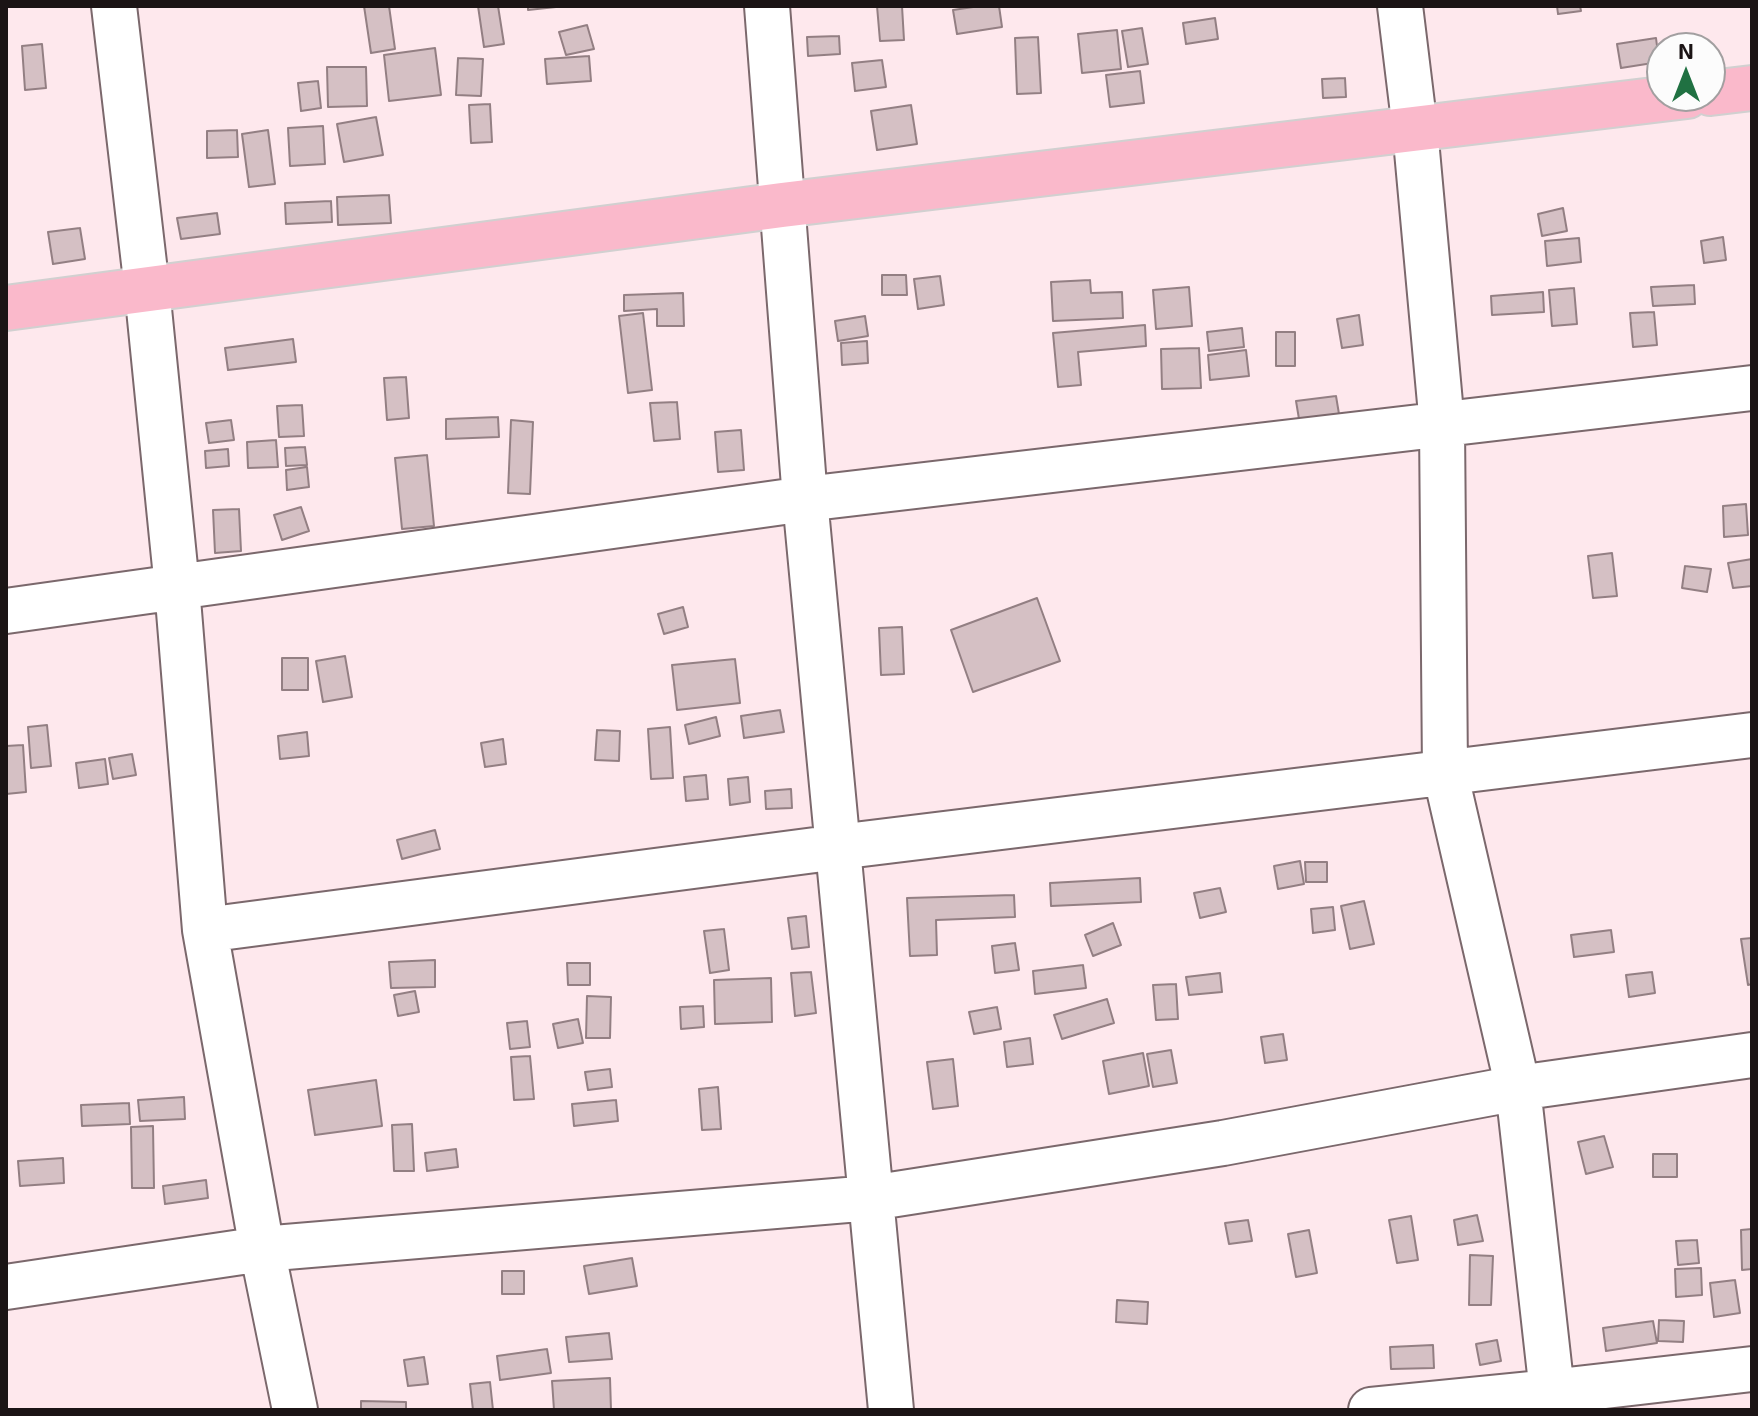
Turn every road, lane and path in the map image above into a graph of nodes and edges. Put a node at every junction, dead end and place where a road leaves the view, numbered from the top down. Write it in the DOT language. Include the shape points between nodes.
graph roads {
  1 [pos="114,6"];
  2 [pos="767,6"];
  3 [pos="1400,6"];
  4 [pos="1752,88"];
  5 [pos="1726,91"];
  6 [pos="1646,101"];
  7 [pos="1415,129"];
  8 [pos="782,205"];
  9 [pos="147,289"];
  10 [pos="6,308"];
  11 [pos="1752,388"];
  12 [pos="1442,425"];
  13 [pos="805,499"];
  14 [pos="177,587"];
  15 [pos="6,611"];
  16 [pos="1752,735"];
  17 [pos="1445,772"];
  18 [pos="838,847"];
  19 [pos="205,930"];
  20 [pos="1752,1055"];
  21 [pos="1518,1088"];
  22 [pos="871,1198"];
  23 [pos="262,1249"];
  24 [pos="6,1287"];
  25 [pos="1752,1369"];
  26 [pos="1552,1401"];
  27 [pos="295,1410"];
  28 [pos="891,1410"];
  29 [pos="1371,1410"];
  1 -- 9 [label="street"];
  2 -- 8 [label="street"];
  3 -- 7 [label="street"];
  4 -- 5 [label="main road"];
  6 -- 7 [label="main road"];
  7 -- 8 [label="main road"];
  7 -- 12 [label="street"];
  8 -- 9 [label="main road"];
  8 -- 13 [label="street"];
  9 -- 10 [label="main road"];
  9 -- 14 [label="street"];
  11 -- 12 [label="street"];
  12 -- 13 [label="street"];
  12 -- 17 [label="street"];
  13 -- 14 [label="street"];
  13 -- 18 [label="street"];
  14 -- 15 [label="street"];
  14 -- 19 [label="street"];
  16 -- 17 [label="street"];
  17 -- 18 [label="street"];
  17 -- 21 [label="street"];
  18 -- 19 [label="street"];
  18 -- 22 [label="street"];
  19 -- 23 [label="street"];
  20 -- 21 [label="street"];
  21 -- 22 [label="street" via="1223,1143"];
  21 -- 26 [label="street"];
  22 -- 23 [label="street"];
  22 -- 28 [label="street"];
  23 -- 24 [label="street"];
  23 -- 27 [label="street"];
  25 -- 26 [label="street"];
  26 -- 29 [label="street"];
}
